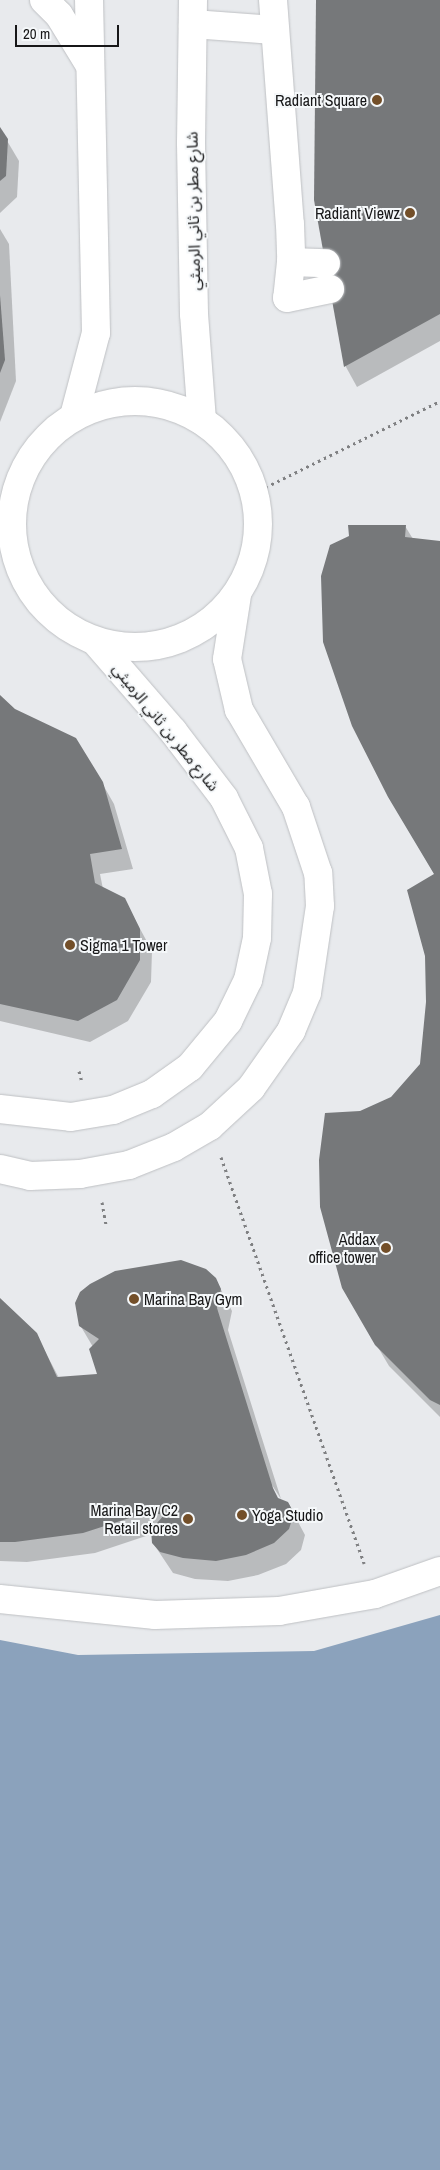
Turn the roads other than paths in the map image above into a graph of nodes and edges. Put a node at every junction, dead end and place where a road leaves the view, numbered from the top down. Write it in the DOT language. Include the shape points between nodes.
graph roads {
  1 [pos="44,0"];
  2 [pos="89,0"];
  3 [pos="273,0"];
  4 [pos="193,12"];
  5 [pos="274,30"];
  6 [pos="90,65"];
  7 [pos="291,262"];
  8 [pos="74,416"];
  9 [pos="202,421"];
  10 [pos="237,596"];
  11 [pos="96,642"];
  12 [pos="0,1109"];
  13 [pos="0,1169"];
  14 [pos="440,1571"];
  15 [pos="0,1599"];
  1 -- 6 [label="street" via="59,15"];
  2 -- 6 [label="street"];
  3 -- 5 [label="street"];
  4 -- 5 [label="street"];
  4 -- 9 [label="street, شارع مطر بن ثاني الرميثي" via="194,314"];
  5 -- 7 [label="street"];
  6 -- 8 [label="street" via="96,333"];
  7 -- 7 [label="street" via="287,298 328,276"];
  8 -- 9 [label="street" via="116,402 161,403"];
  8 -- 11 [label="street" via="42,442 20,476 11,515 15,556 32,593 60,623"];
  9 -- 10 [label="street" via="225,440 238,458 254,492 259,528 253,563"];
  10 -- 11 [label="street" via="209,624 174,642 135,648"];
  10 -- 13 [label="street" via="227,659 240,710 296,807 318,873 320,906 307,993 291,1032 251,1088 210,1126 174,1147 121,1166 80,1174 30,1176"];
  11 -- 12 [label="street, شارع مطر بن ثاني الرميثي" via="189,751 224,798 249,848 258,894 257,938 248,980 228,1022 190,1067 152,1094 113,1110 71,1117"];
  14 -- 15 [label="street" via="375,1594 279,1611 155,1615"];
}
